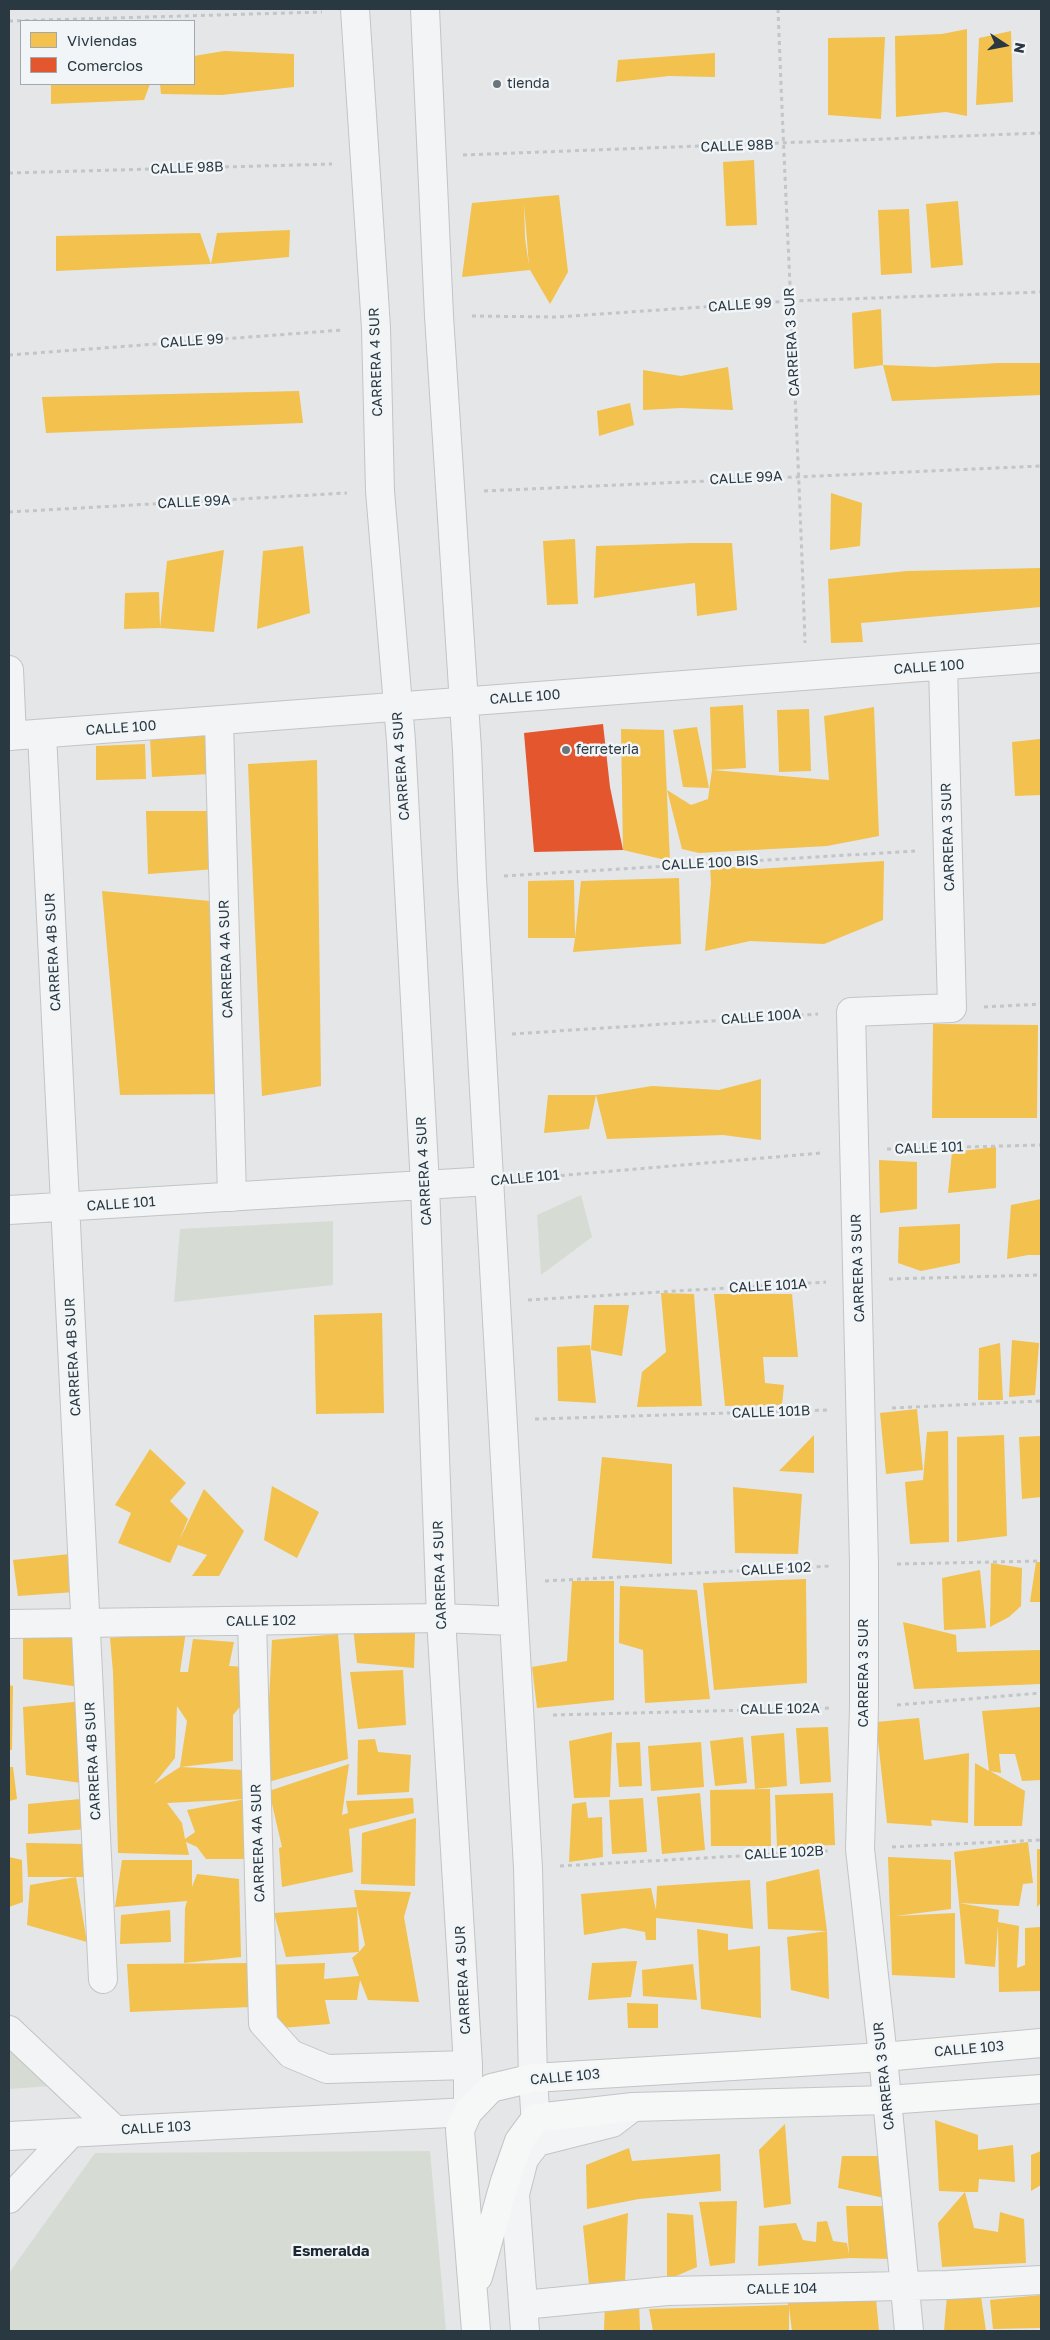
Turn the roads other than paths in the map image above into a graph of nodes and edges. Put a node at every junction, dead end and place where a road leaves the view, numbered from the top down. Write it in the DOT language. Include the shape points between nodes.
graph roads {
  1 [pos="425,9"];
  2 [pos="355,10"];
  3 [pos="1041,658"];
  4 [pos="943,666"];
  5 [pos="9,670"];
  6 [pos="462,702"];
  7 [pos="397,707"];
  8 [pos="219,721"];
  9 [pos="42,734"];
  10 [pos="10,736"];
  11 [pos="490,1182"];
  12 [pos="425,1185"];
  13 [pos="232,1196"];
  14 [pos="65,1207"];
  15 [pos="9,1210"];
  16 [pos="441,1618"];
  17 [pos="252,1621"];
  18 [pos="513,1621"];
  19 [pos="9,1624"];
  20 [pos="86,1624"];
  21 [pos="103,1979"];
  22 [pos="9,2030"];
  23 [pos="1041,2043"];
  24 [pos="883,2057"];
  25 [pos="468,2066"];
  26 [pos="533,2078"];
  27 [pos="1041,2089"];
  28 [pos="887,2100"];
  29 [pos="468,2112"];
  30 [pos="115,2130"];
  31 [pos="537,2130"];
  32 [pos="71,2133"];
  33 [pos="9,2136"];
  34 [pos="9,2199"];
  35 [pos="1041,2280"];
  36 [pos="904,2286"];
  37 [pos="473,2296"];
  38 [pos="524,2318"];
  39 [pos="476,2331"];
  40 [pos="909,2331"];
  1 -- 6 [label="street" via="438,316"];
  2 -- 7 [label="street, CARRERA 4 SUR" via="376,328 380,491"];
  3 -- 4 [label="street, CALLE 100"];
  4 -- 6 [label="street, CALLE 100"];
  4 -- 24 [label="street, CARRERA 3 SUR" via="952,1008 851,1012 864,1564 860,1849"];
  5 -- 10 [label="street"];
  6 -- 7 [label="street, CALLE 100"];
  6 -- 11 [label="street"];
  7 -- 8 [label="street, CALLE 100"];
  7 -- 12 [label="street, CARRERA 4 SUR"];
  8 -- 9 [label="street, CALLE 100"];
  8 -- 13 [label="street, CARRERA 4A SUR"];
  9 -- 10 [label="street, CALLE 100"];
  9 -- 14 [label="street, CARRERA 4B SUR"];
  11 -- 12 [label="street, CALLE 101"];
  11 -- 18 [label="street"];
  12 -- 13 [label="street, CALLE 101"];
  12 -- 16 [label="street, CARRERA 4 SUR"];
  13 -- 14 [label="street, CALLE 101"];
  14 -- 15 [label="street, CALLE 101"];
  14 -- 20 [label="street, CARRERA 4B SUR"];
  16 -- 17 [label="street, CALLE 102"];
  16 -- 18 [label="street, CALLE 102"];
  16 -- 25 [label="street, CARRERA 4 SUR"];
  17 -- 20 [label="street, CALLE 102"];
  17 -- 25 [label="street, CARRERA 4A SUR" via="263,2023 291,2054 327,2069"];
  18 -- 26 [label="street" via="528,1868"];
  19 -- 20 [label="street, CALLE 102"];
  20 -- 21 [label="street, CARRERA 4B SUR"];
  22 -- 30 [label="street"];
  23 -- 24 [label="street, CALLE 103"];
  24 -- 26 [label="street, CALLE 103"];
  24 -- 28 [label="street, CARRERA 3 SUR"];
  25 -- 29 [label="street, CARRERA 4 SUR"];
  26 -- 29 [label="street, CALLE 103" via="491,2088"];
  26 -- 31 [label="street"];
  27 -- 28 [label="street"];
  28 -- 31 [label="street" via="633,2107"];
  28 -- 36 [label="street, CARRERA 3 SUR"];
  29 -- 30 [label="street, CALLE 103"];
  29 -- 37 [label="street, CARRERA 4 SUR" via="460,2130"];
  30 -- 32 [label="street, CALLE 103"];
  31 -- 37 [label="street" via="519,2141"];
  31 -- 38 [label="street" via="514,2194"];
  32 -- 33 [label="street, CALLE 103"];
  32 -- 34 [label="street"];
  35 -- 36 [label="street, CALLE 104"];
  36 -- 38 [label="street, CALLE 104" via="667,2292"];
  36 -- 40 [label="street, CARRERA 3 SUR"];
  37 -- 39 [label="street, CARRERA 4 SUR"];
}
